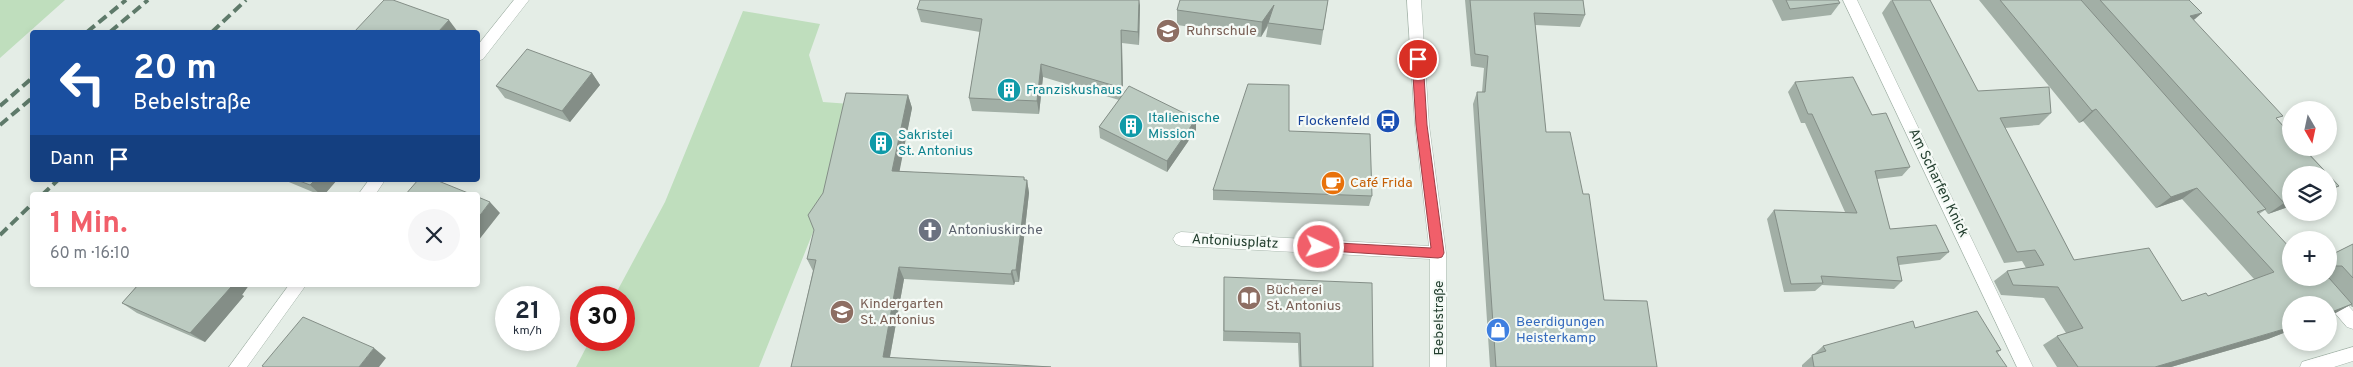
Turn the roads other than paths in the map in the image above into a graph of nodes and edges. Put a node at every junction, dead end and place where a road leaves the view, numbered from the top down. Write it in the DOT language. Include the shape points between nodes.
graph roads {
  1 [pos="522,0"];
  2 [pos="1414,0"];
  3 [pos="1850,0"];
  4 [pos="480,52"];
  5 [pos="376,182"];
  6 [pos="368,192"];
  7 [pos="1181,239"];
  8 [pos="1438,253"];
  9 [pos="2320,286"];
  10 [pos="297,287"];
  11 [pos="2353,322"];
  12 [pos="2353,354"];
  13 [pos="237,367"];
  14 [pos="1438,367"];
  15 [pos="2025,367"];
  16 [pos="2308,367"];
  1 -- 4 [label="street"];
  2 -- 8 [label="street, Bebelstraße" via="1422,125"];
  3 -- 15 [label="street, Am Scharfen Knick"];
  5 -- 6 [label="street"];
  7 -- 8 [label="street, Antoniusplatz"];
  8 -- 14 [label="street, Bebelstraße"];
  9 -- 11 [label="street"];
  10 -- 13 [label="street"];
  12 -- 16 [label="street"];
}
